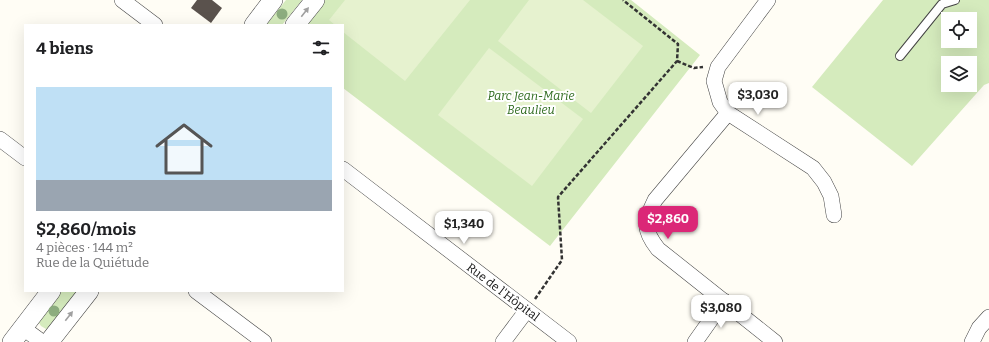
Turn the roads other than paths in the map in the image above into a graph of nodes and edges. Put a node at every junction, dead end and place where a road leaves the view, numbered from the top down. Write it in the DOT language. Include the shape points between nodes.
graph roads {
  1 [pos="122,0"];
  2 [pos="272,0"];
  3 [pos="315,0"];
  4 [pos="768,0"];
  5 [pos="955,0"];
  6 [pos="154,24"];
  7 [pos="255,24"];
  8 [pos="296,24"];
  9 [pos="900,56"];
  10 [pos="728,113"];
  11 [pos="0,138"];
  12 [pos="24,157"];
  13 [pos="344,170"];
  14 [pos="834,215"];
  15 [pos="50,292"];
  16 [pos="87,292"];
  17 [pos="197,292"];
  18 [pos="724,300"];
  19 [pos="527,310"];
  20 [pos="989,317"];
  21 [pos="18,335"];
  22 [pos="42,342"];
  23 [pos="49,342"];
  24 [pos="264,342"];
  25 [pos="503,342"];
  26 [pos="569,342"];
  27 [pos="695,342"];
  28 [pos="775,342"];
  29 [pos="972,342"];
  1 -- 6 [label="street"];
  2 -- 7 [label="street"];
  8 -- 3 [label="street, one-way"];
  4 -- 10 [label="street" via="718,67 714,81 720,102"];
  5 -- 9 [label="lane" via="942,4"];
  10 -- 14 [label="street" via="814,168 830,196"];
  10 -- 18 [label="street" via="655,200 648,215 646,228 658,249"];
  11 -- 12 [label="street"];
  13 -- 19 [label="street, Rue de l'Hôpital"];
  15 -- 21 [label="street"];
  23 -- 16 [label="street, one-way"];
  17 -- 24 [label="street"];
  18 -- 27 [label="street"];
  18 -- 28 [label="street"];
  19 -- 25 [label="street"];
  19 -- 26 [label="street, Rue de l'Hôpital"];
  20 -- 29 [label="street" via="979,328"];
  21 -- 22 [label="street"];
}
